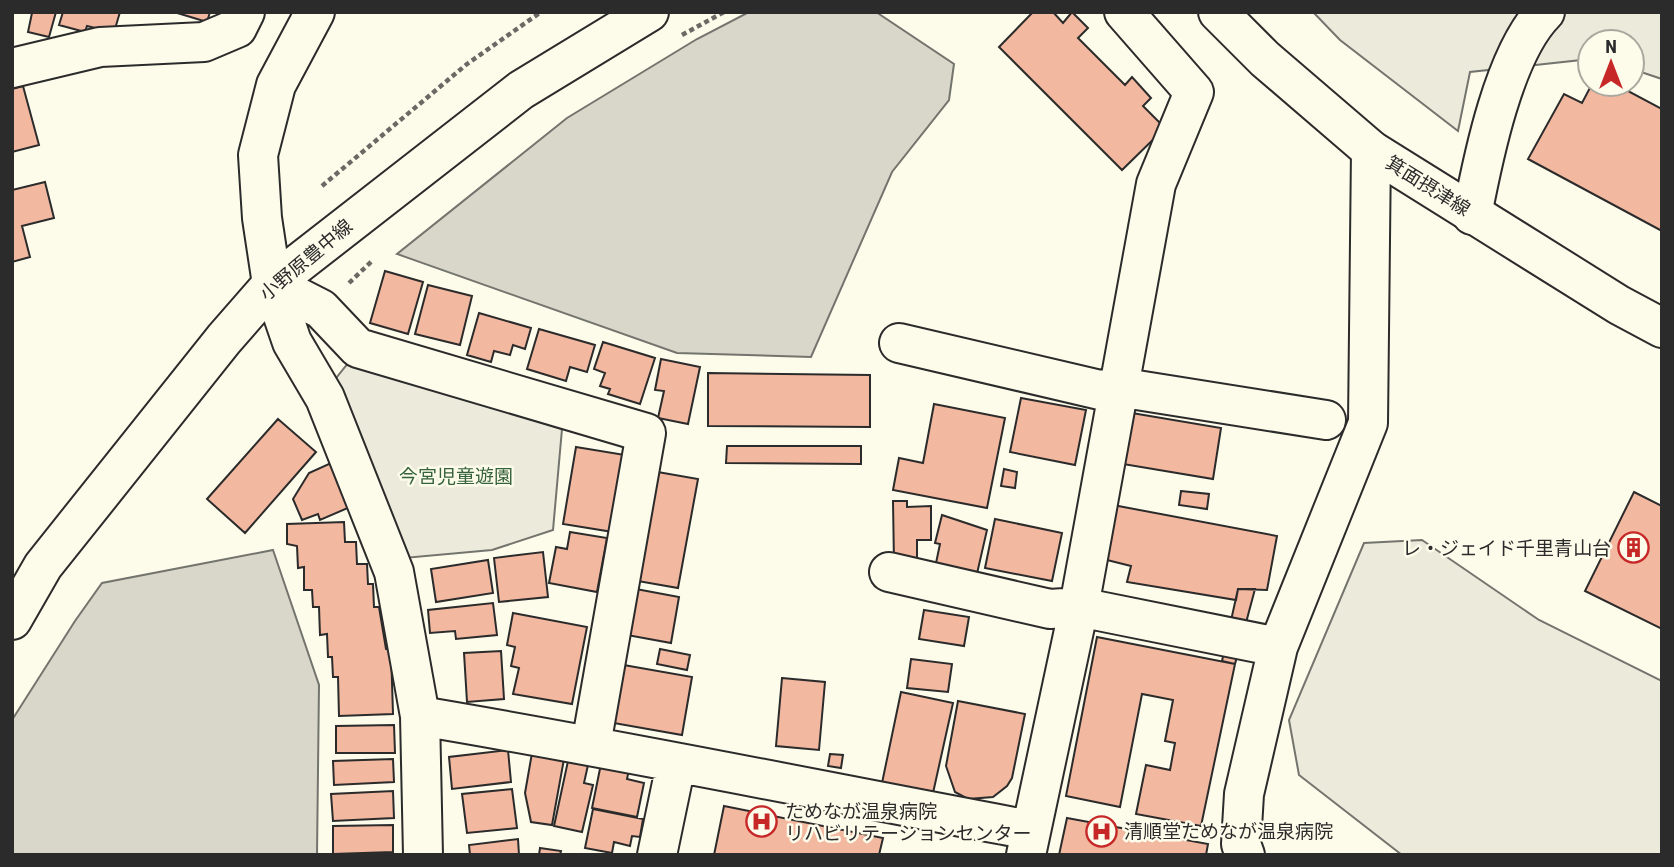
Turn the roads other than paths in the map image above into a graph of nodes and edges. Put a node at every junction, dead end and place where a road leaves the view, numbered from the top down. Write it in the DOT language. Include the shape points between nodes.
graph roads {
  1 [pos="244,12"];
  2 [pos="315,12"];
  3 [pos="1124,12"];
  4 [pos="1218,12"];
  5 [pos="1545,12"];
  6 [pos="661,26"];
  7 [pos="12,68"];
  8 [pos="1371,150"];
  9 [pos="1472,215"];
  10 [pos="272,284"];
  11 [pos="1662,328"];
  12 [pos="899,343"];
  13 [pos="1118,387"];
  14 [pos="1326,420"];
  15 [pos="889,572"];
  16 [pos="1079,607"];
  17 [pos="12,620"];
  18 [pos="1278,647"];
  19 [pos="420,716"];
  20 [pos="591,745"];
  21 [pos="676,764"];
  22 [pos="1028,843"];
  23 [pos="424,855"];
  24 [pos="657,855"];
  25 [pos="1245,855"];
  1 -- 7 [label="street" via="237,28 204,42 100,47"];
  2 -- 10 [label="street" via="276,85 258,155"];
  3 -- 13 [label="street" via="1194,92 1156,184"];
  4 -- 8 [label="street, 箕面摂津線"];
  5 -- 9 [label="street" via="1514,59"];
  6 -- 10 [label="street, 小野原豊中線" via="521,90"];
  8 -- 9 [label="street, 箕面摂津線"];
  8 -- 18 [label="street" via="1368,423"];
  9 -- 11 [label="street, 箕面摂津線"];
  10 -- 17 [label="street, 小野原豊中線" via="43,566"];
  10 -- 19 [label="street" via="292,342 325,398 394,572"];
  10 -- 20 [label="street" via="321,309 359,348 646,433"];
  12 -- 13 [label="street" via="1100,390"];
  13 -- 14 [label="street"];
  13 -- 16 [label="street"];
  15 -- 16 [label="street" via="1050,609"];
  16 -- 18 [label="street"];
  16 -- 22 [label="street"];
  18 -- 25 [label="street" via="1244,794 1241,844"];
  19 -- 20 [label="street"];
  19 -- 23 [label="street"];
  20 -- 21 [label="street"];
  21 -- 22 [label="street"];
  21 -- 24 [label="street"];
}
